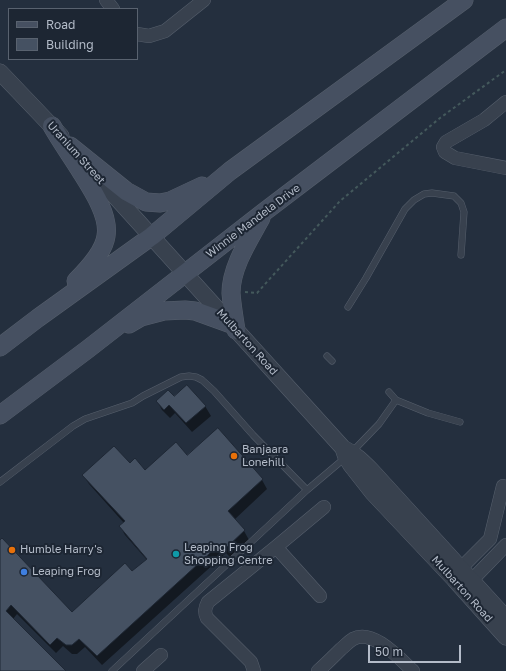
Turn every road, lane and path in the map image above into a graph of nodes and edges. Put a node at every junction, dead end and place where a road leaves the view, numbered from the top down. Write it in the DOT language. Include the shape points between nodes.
graph roads {
  1 [pos="106,0"];
  2 [pos="204,0"];
  3 [pos="464,0"];
  4 [pos="112,8"];
  5 [pos="506,28"];
  6 [pos="138,34"];
  7 [pos="506,70"];
  8 [pos="0,72"];
  9 [pos="506,102"];
  10 [pos="52,126"];
  11 [pos="68,144"];
  12 [pos="506,168"];
  13 [pos="230,171"];
  14 [pos="264,212"];
  15 [pos="152,236"];
  16 [pos="461,255"];
  17 [pos="185,273"];
  18 [pos="231,291"];
  19 [pos="348,307"];
  20 [pos="38,318"];
  21 [pos="234,327"];
  22 [pos="0,347"];
  23 [pos="88,349"];
  24 [pos="327,356"];
  25 [pos="332,361"];
  26 [pos="388,392"];
  27 [pos="396,400"];
  28 [pos="0,415"];
  29 [pos="460,422"];
  30 [pos="347,452"];
  31 [pos="0,482"];
  32 [pos="503,486"];
  33 [pos="307,490"];
  34 [pos="324,507"];
  35 [pos="490,539"];
  36 [pos="276,547"];
  37 [pos="504,550"];
  38 [pos="461,568"];
  39 [pos="472,580"];
  40 [pos="320,596"];
  41 [pos="506,618"];
  42 [pos="506,637"];
  43 [pos="161,655"];
  44 [pos="112,671"];
  45 [pos="143,671"];
  46 [pos="254,671"];
  47 [pos="319,671"];
  48 [pos="413,671"];
  1 -- 4 [label="street"];
  2 -- 6 [label="street" via="165,30 148,36"];
  3 -- 13 [label="main road"];
  5 -- 14 [label="main road, Winnie Mandela Drive"];
  7 -- 18 [label="path" via="440,118 340,201 257,292"];
  8 -- 10 [label="street, Uranium Street"];
  9 -- 12 [label="street" via="484,120 446,142 443,147 445,152 455,158"];
  10 -- 11 [label="street, Uranium Street"];
  10 -- 20 [label="main road" via="96,195 104,213 106,236 100,253 84,273"];
  11 -- 13 [label="main road" via="126,191 146,202 170,201"];
  11 -- 15 [label="street, Uranium Street"];
  13 -- 15 [label="main road"];
  14 -- 17 [label="main road, Winnie Mandela Drive"];
  14 -- 18 [label="main road" via="239,261"];
  15 -- 17 [label="street, Mulbarton Road"];
  15 -- 20 [label="main road"];
  16 -- 19 [label="lane" via="464,212 461,203 454,196 424,194 405,209"];
  17 -- 21 [label="street, Mulbarton Road"];
  17 -- 23 [label="main road, Winnie Mandela Drive"];
  18 -- 21 [label="main road"];
  20 -- 22 [label="main road"];
  21 -- 23 [label="main road" via="195,311 164,311 141,317"];
  21 -- 30 [label="street, Mulbarton Road"];
  23 -- 28 [label="main road, Winnie Mandela Drive"];
  24 -- 25 [label="lane"];
  26 -- 27 [label="lane"];
  27 -- 29 [label="lane"];
  27 -- 30 [label="lane" via="379,424"];
  30 -- 33 [label="lane"];
  30 -- 38 [label="street, Mulbarton Road" via="359,457"];
  30 -- 42 [label="street, Mulbarton Road" via="351,465 373,493"];
  31 -- 33 [label="lane" via="85,419 132,403 182,377 189,376 202,380 214,391"];
  32 -- 35 [label="street"];
  33 -- 44 [label="lane"];
  34 -- 36 [label="street"];
  35 -- 37 [label="street"];
  35 -- 38 [label="street"];
  36 -- 40 [label="street"];
  36 -- 46 [label="street" via="208,602 205,610 207,618 251,662"];
  37 -- 39 [label="street"];
  38 -- 39 [label="street, Mulbarton Road"];
  39 -- 41 [label="street, Mulbarton Road"];
  43 -- 45 [label="street"];
  47 -- 48 [label="street" via="349,642 358,637 373,638"];
}
